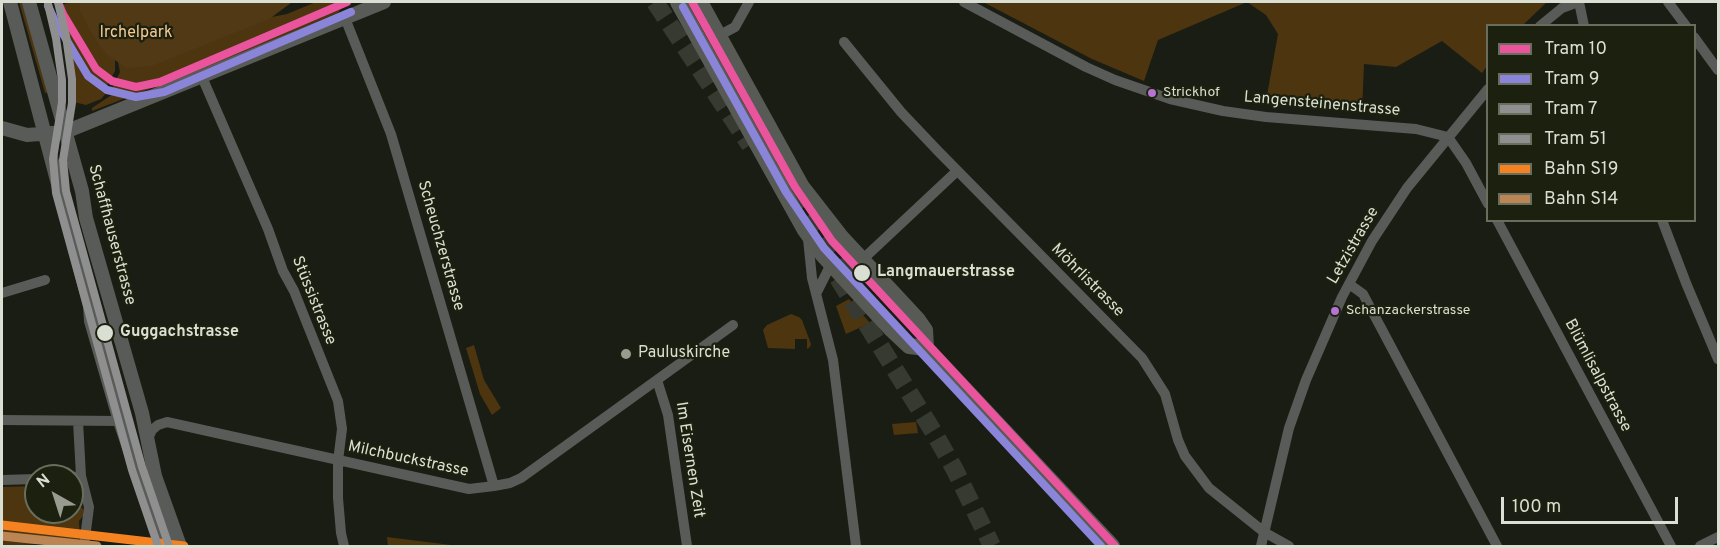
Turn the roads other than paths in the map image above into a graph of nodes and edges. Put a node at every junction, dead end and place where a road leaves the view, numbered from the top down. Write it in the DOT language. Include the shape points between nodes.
graph roads {
  1 [pos="10,2"];
  2 [pos="29,2"];
  3 [pos="384,2"];
  4 [pos="678,2"];
  5 [pos="700,2"];
  6 [pos="749,2"];
  7 [pos="963,2"];
  8 [pos="1578,2"];
  9 [pos="1668,2"];
  10 [pos="345,18"];
  11 [pos="1542,24"];
  12 [pos="1584,24"];
  13 [pos="1684,24"];
  14 [pos="718,36"];
  15 [pos="1696,38"];
  16 [pos="844,42"];
  17 [pos="1719,70"];
  18 [pos="202,77"];
  19 [pos="1486,91"];
  20 [pos="2,128"];
  21 [pos="65,132"];
  22 [pos="46,134"];
  23 [pos="1448,137"];
  24 [pos="957,171"];
  25 [pos="1486,200"];
  26 [pos="1498,222"];
  27 [pos="1663,222"];
  28 [pos="805,230"];
  29 [pos="862,260"];
  30 [pos="831,264"];
  31 [pos="45,280"];
  32 [pos="1349,284"];
  33 [pos="2,293"];
  34 [pos="816,294"];
  35 [pos="733,325"];
  36 [pos="926,348"];
  37 [pos="1719,358"];
  38 [pos="657,380"];
  39 [pos="2,420"];
  40 [pos="78,421"];
  41 [pos="120,421"];
  42 [pos="147,441"];
  43 [pos="338,461"];
  44 [pos="76,464"];
  45 [pos="24,479"];
  46 [pos="2,480"];
  47 [pos="494,486"];
  48 [pos="84,495"];
  49 [pos="1264,532"];
  50 [pos="1719,537"];
  51 [pos="84,546"];
  52 [pos="162,546"];
  53 [pos="180,546"];
  54 [pos="344,546"];
  55 [pos="687,546"];
  56 [pos="856,546"];
  57 [pos="1112,546"];
  58 [pos="1261,546"];
  59 [pos="1289,546"];
  60 [pos="1497,546"];
  61 [pos="1671,546"];
  62 [pos="1700,546"];
  1 -- 22 [label="street"];
  2 -- 21 [label="street, Schaffhauserstrasse"];
  3 -- 10 [label="street"];
  4 -- 28 [label="main road"];
  5 -- 14 [label="main road"];
  6 -- 14 [label="street" via="735,27"];
  7 -- 23 [label="street, Langensteinenstrasse" via="1086,67 1170,99 1266,117 1416,129"];
  8 -- 11 [label="street" via="1562,8"];
  8 -- 12 [label="street"];
  9 -- 13 [label="street"];
  10 -- 18 [label="street"];
  10 -- 47 [label="street, Scheuchzerstrasse" via="391,134"];
  14 -- 29 [label="main road" via="802,187"];
  15 -- 17 [label="street"];
  16 -- 24 [label="street, Möhrlistrasse" via="901,112"];
  18 -- 21 [label="street"];
  18 -- 43 [label="street, Stüssistrasse" via="338,401 342,429"];
  19 -- 23 [label="street, Letzistrasse"];
  20 -- 22 [label="street" via="21,135"];
  21 -- 22 [label="street"];
  21 -- 42 [label="street, Schaffhauserstrasse"];
  22 -- 41 [label="street"];
  23 -- 25 [label="street"];
  23 -- 32 [label="street, Letzistrasse" via="1407,188"];
  24 -- 29 [label="street"];
  24 -- 49 [label="street, Möhrlistrasse" via="1143,358 1165,394 1178,440 1192,467 1218,497"];
  26 -- 61 [label="street, Blümlisalpstrasse"];
  27 -- 37 [label="street"];
  28 -- 30 [label="main road"];
  28 -- 34 [label="street"];
  29 -- 36 [label="main road" via="925,330"];
  30 -- 34 [label="street"];
  30 -- 36 [label="main road" via="909,346"];
  31 -- 33 [label="street"];
  32 -- 49 [label="street, Letzistrasse" via="1297,403"];
  32 -- 60 [label="street" via="1363,294"];
  34 -- 56 [label="street" via="833,360"];
  35 -- 38 [label="street, Milchbuckstrasse"];
  36 -- 57 [label="main road"];
  38 -- 47 [label="street, Milchbuckstrasse" via="521,478"];
  38 -- 55 [label="street, Im Eisernen Zeit" via="668,415"];
  39 -- 40 [label="street"];
  40 -- 41 [label="street"];
  40 -- 44 [label="street"];
  41 -- 52 [label="street"];
  42 -- 43 [label="street, Milchbuckstrasse" via="152,430 166,422"];
  42 -- 53 [label="street, Schaffhauserstrasse"];
  43 -- 47 [label="street, Milchbuckstrasse" via="469,489"];
  43 -- 54 [label="street, Stüssistrasse"];
  45 -- 46 [label="street"];
  48 -- 51 [label="street" via="89,507"];
  49 -- 58 [label="street, Letzistrasse"];
  49 -- 59 [label="street, Möhrlistrasse"];
  50 -- 62 [label="street"];
}
